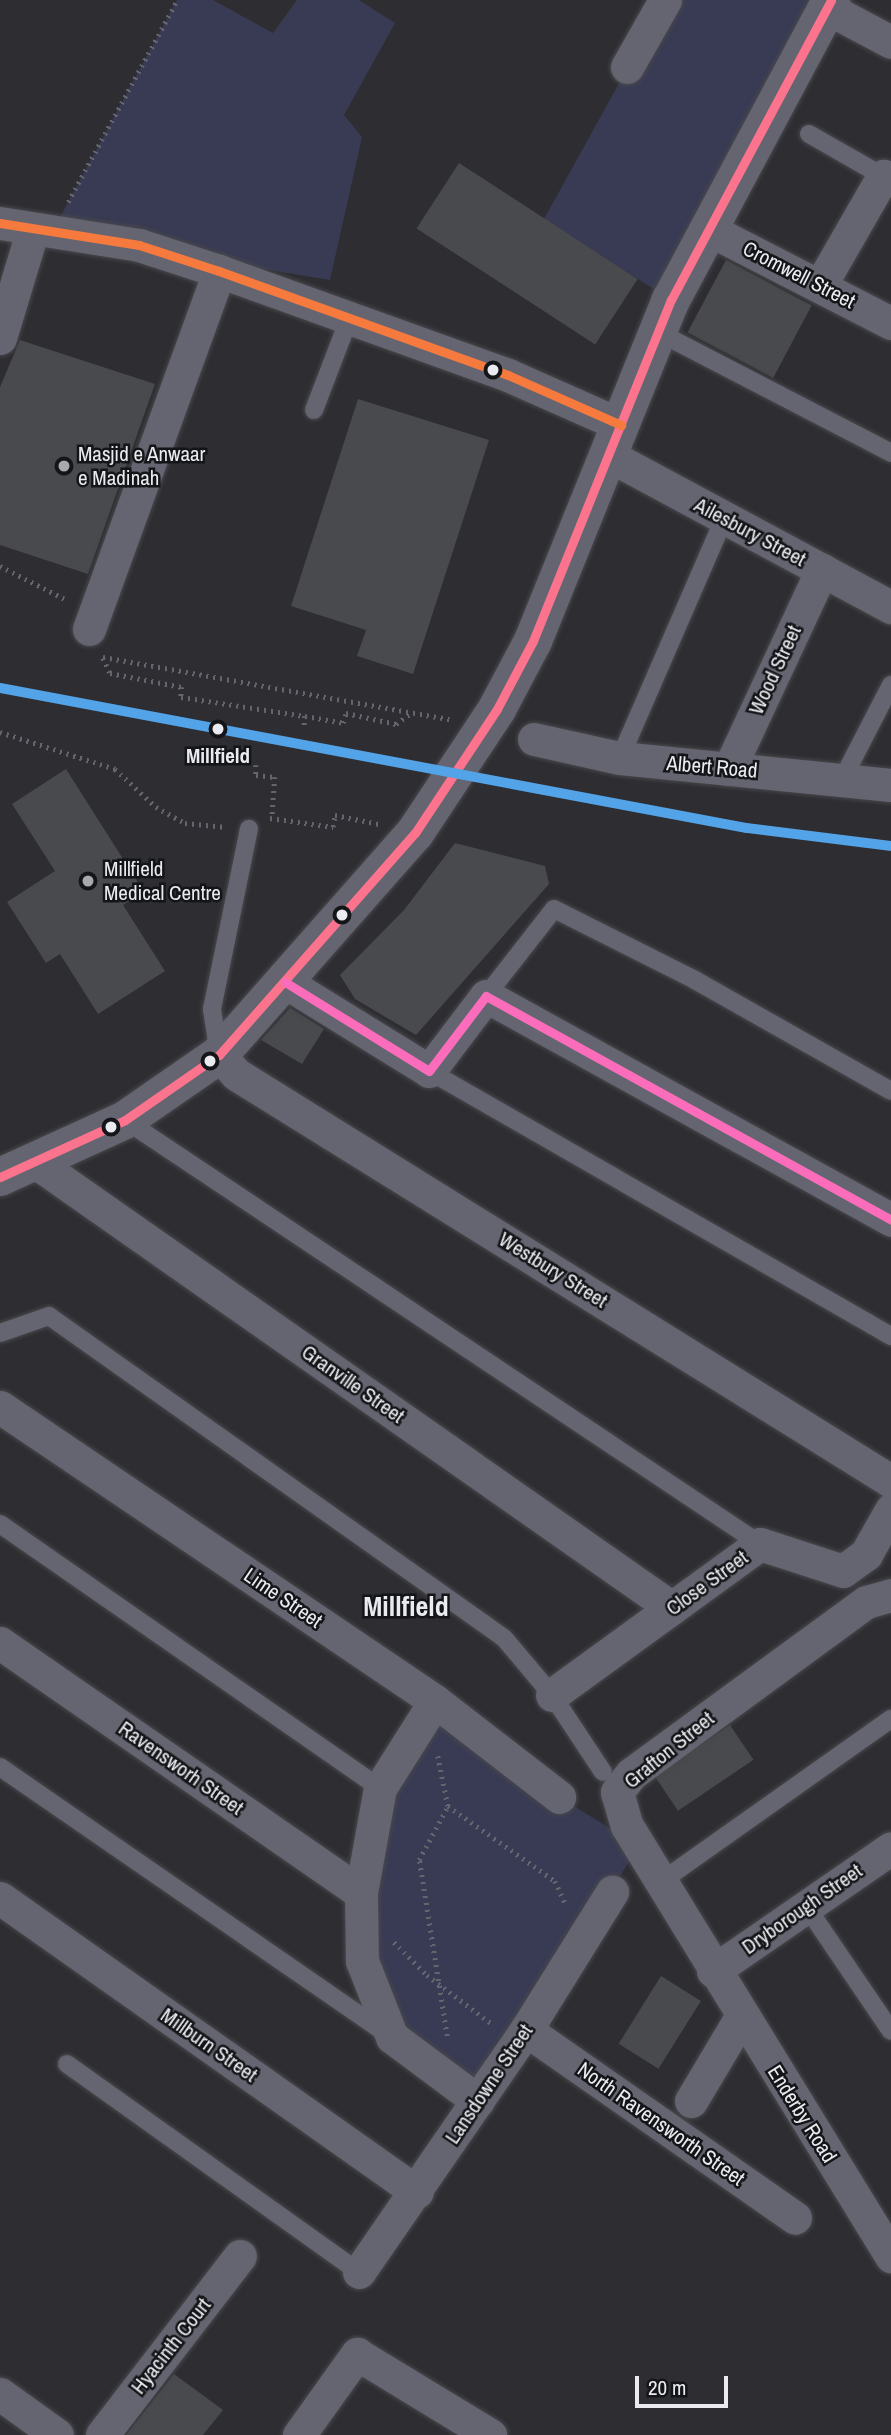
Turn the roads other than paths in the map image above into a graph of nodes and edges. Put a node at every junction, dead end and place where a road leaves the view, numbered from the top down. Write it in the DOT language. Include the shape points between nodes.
graph roads {
  1 [pos="665,0"];
  2 [pos="829,4"];
  3 [pos="891,42"];
  4 [pos="627,66"];
  5 [pos="808,134"];
  6 [pos="887,178"];
  7 [pos="0,223"];
  8 [pos="706,229"];
  9 [pos="41,233"];
  10 [pos="219,271"];
  11 [pos="821,284"];
  12 [pos="350,316"];
  13 [pos="891,323"];
  14 [pos="658,332"];
  15 [pos="1,333"];
  16 [pos="314,410"];
  17 [pos="615,440"];
  18 [pos="891,453"];
  19 [pos="724,519"];
  20 [pos="822,570"];
  21 [pos="891,607"];
  22 [pos="96,643"];
  23 [pos="891,685"];
  24 [pos="534,739"];
  25 [pos="620,758"];
  26 [pos="729,769"];
  27 [pos="843,778"];
  28 [pos="891,785"];
  29 [pos="249,829"];
  30 [pos="285,982"];
  31 [pos="486,996"];
  32 [pos="219,1055"];
  33 [pos="429,1071"];
  34 [pos="891,1091"];
  35 [pos="125,1120"];
  36 [pos="34,1161"];
  37 [pos="0,1178"];
  38 [pos="891,1220"];
  39 [pos="0,1333"];
  40 [pos="891,1336"];
  41 [pos="0,1407"];
  42 [pos="891,1480"];
  43 [pos="891,1510"];
  44 [pos="0,1524"];
  45 [pos="760,1545"];
  46 [pos="890,1595"];
  47 [pos="672,1608"];
  48 [pos="0,1643"];
  49 [pos="552,1695"];
  50 [pos="432,1707"];
  51 [pos="891,1719"];
  52 [pos="0,1767"];
  53 [pos="603,1772"];
  54 [pos="380,1788"];
  55 [pos="559,1797"];
  56 [pos="891,1848"];
  57 [pos="662,1881"];
  58 [pos="612,1892"];
  59 [pos="0,1898"];
  60 [pos="361,1900"];
  61 [pos="806,1906"];
  62 [pos="713,1971"];
  63 [pos="741,2017"];
  64 [pos="891,2031"];
  65 [pos="392,2037"];
  66 [pos="522,2037"];
  67 [pos="67,2064"];
  68 [pos="466,2093"];
  69 [pos="691,2101"];
  70 [pos="417,2192"];
  71 [pos="795,2218"];
  72 [pos="240,2256"];
  73 [pos="891,2256"];
  74 [pos="359,2272"];
  75 [pos="0,2394"];
  76 [pos="42,2430"];
  77 [pos="102,2435"];
  78 [pos="299,2435"];
  79 [pos="490,2435"];
  1 -- 4 [label="street"];
  2 -- 3 [label="street"];
  2 -- 8 [label="street"];
  5 -- 6 [label="lane"];
  6 -- 11 [label="street"];
  7 -- 9 [label="street, Ailesbury Street"];
  8 -- 11 [label="street, Cromwell Street"];
  8 -- 14 [label="street"];
  9 -- 10 [label="street, Ailesbury Street" via="139,245"];
  9 -- 15 [label="street"];
  10 -- 12 [label="street, Ailesbury Street"];
  10 -- 22 [label="street"];
  11 -- 13 [label="street, Cromwell Street"];
  12 -- 16 [label="lane"];
  12 -- 17 [label="street, Ailesbury Street"];
  14 -- 17 [label="street"];
  14 -- 18 [label="lane"];
  17 -- 19 [label="street, Ailesbury Street"];
  17 -- 30 [label="street" via="561,579 497,709"];
  19 -- 20 [label="street, Ailesbury Street"];
  19 -- 25 [label="lane"];
  20 -- 21 [label="street, Ailesbury Street"];
  20 -- 26 [label="street, Wood Street"];
  23 -- 27 [label="lane"];
  24 -- 25 [label="street, Albert Road"];
  25 -- 26 [label="street, Albert Road"];
  26 -- 27 [label="street, Albert Road"];
  27 -- 28 [label="street, Albert Road"];
  29 -- 32 [label="lane" via="212,1009"];
  30 -- 32 [label="street"];
  30 -- 33 [label="street"];
  31 -- 33 [label="street"];
  31 -- 34 [label="lane" via="554,909"];
  31 -- 38 [label="street"];
  32 -- 35 [label="street"];
  32 -- 42 [label="street, Westbury Street" via="236,1074"];
  33 -- 40 [label="lane"];
  35 -- 36 [label="street"];
  35 -- 45 [label="lane"];
  36 -- 37 [label="street"];
  36 -- 47 [label="street, Granville Street"];
  39 -- 49 [label="lane" via="49,1316 504,1638"];
  41 -- 50 [label="street, Lime Street"];
  43 -- 45 [label="street, Close Street" via="866,1555 843,1571"];
  44 -- 54 [label="lane"];
  45 -- 47 [label="street, Close Street"];
  46 -- 57 [label="street, Grafton Street" via="866,1602 631,1774 617,1792 627,1826"];
  47 -- 49 [label="street, Close Street"];
  48 -- 60 [label="street, Ravensworh Street"];
  49 -- 53 [label="lane"];
  50 -- 54 [label="street"];
  50 -- 55 [label="street, Lime Street"];
  51 -- 57 [label="lane"];
  52 -- 65 [label="lane"];
  54 -- 60 [label="street"];
  56 -- 61 [label="street, Dryborough Street"];
  57 -- 62 [label="street, Grafton Street"];
  58 -- 66 [label="street, Lansdowne Street"];
  59 -- 70 [label="street, Millburn Street"];
  60 -- 65 [label="street" via="362,1961"];
  61 -- 62 [label="street, Dryborough Street"];
  61 -- 64 [label="lane"];
  62 -- 63 [label="street, Enderby Road"];
  63 -- 69 [label="street"];
  63 -- 73 [label="street, Enderby Road"];
  65 -- 68 [label="street"];
  66 -- 68 [label="street, Lansdowne Street"];
  66 -- 71 [label="street, North Ravensworth Street"];
  67 -- 74 [label="lane"];
  68 -- 70 [label="street, Lansdowne Street"];
  70 -- 74 [label="street, Lansdowne Street"];
  72 -- 77 [label="street, Hyacinth Court"];
  75 -- 76 [label="street"];
  78 -- 79 [label="street" via="357,2354"];
}
